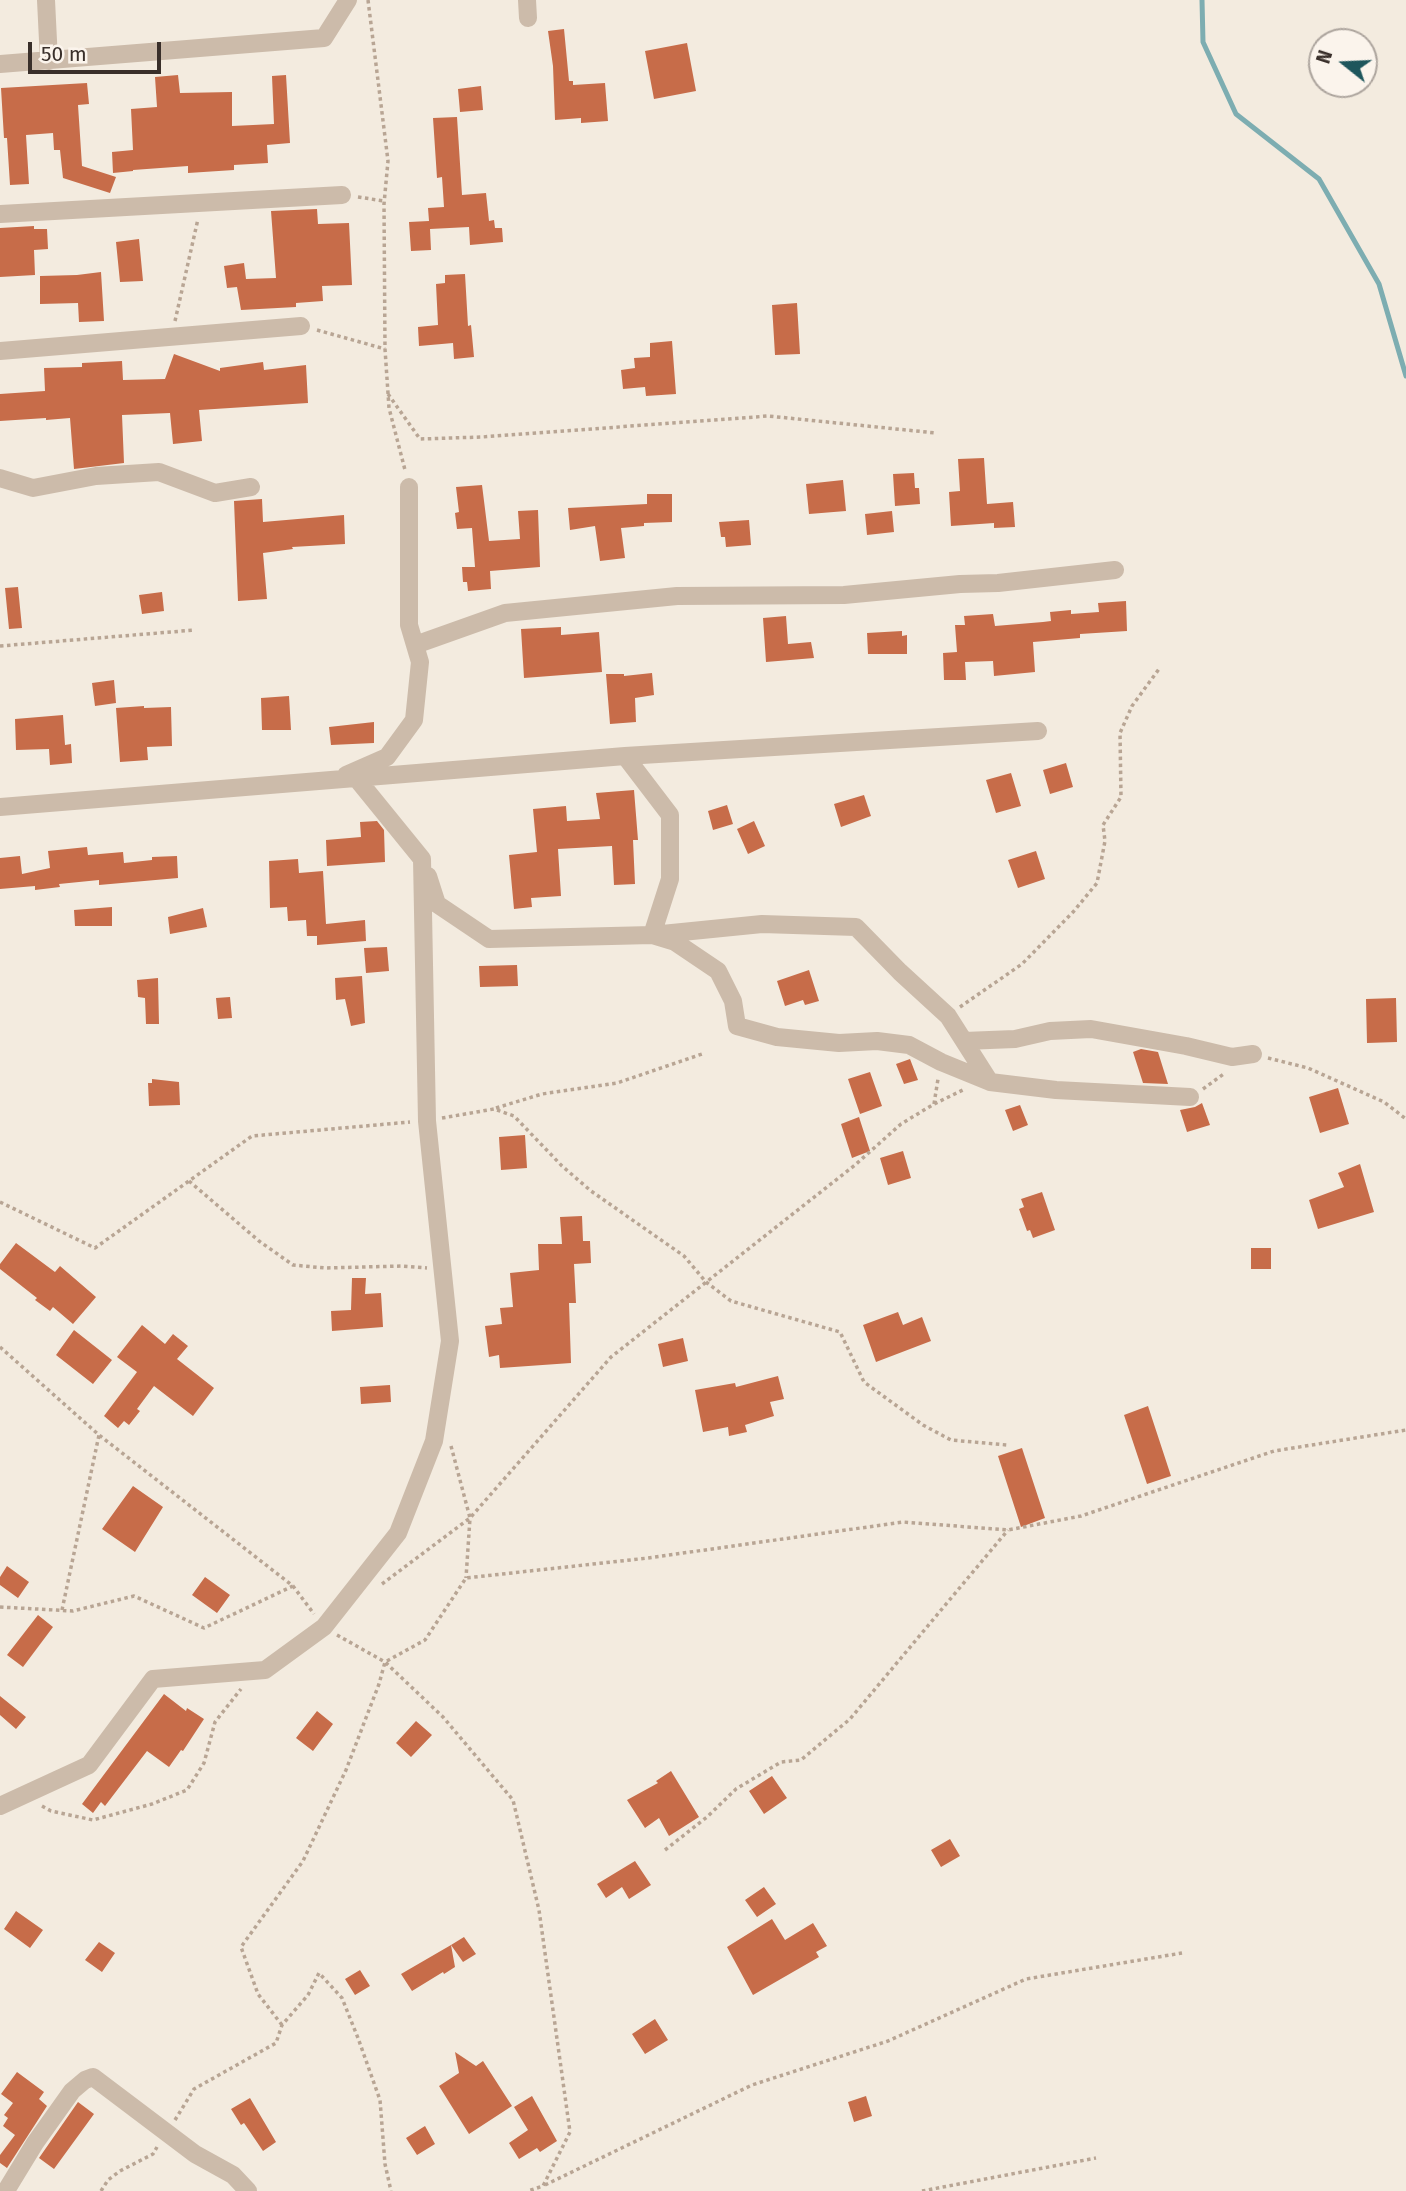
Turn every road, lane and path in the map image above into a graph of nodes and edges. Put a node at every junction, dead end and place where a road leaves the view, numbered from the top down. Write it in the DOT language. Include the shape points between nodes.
graph roads {
  1 [pos="46,0"];
  2 [pos="348,0"];
  3 [pos="368,0"];
  4 [pos="49,61"];
  5 [pos="0,64"];
  6 [pos="342,195"];
  7 [pos="384,201"];
  8 [pos="202,203"];
  9 [pos="0,214"];
  10 [pos="301,326"];
  11 [pos="172,337"];
  12 [pos="385,349"];
  13 [pos="0,351"];
  14 [pos="388,394"];
  15 [pos="936,433"];
  16 [pos="0,478"];
  17 [pos="251,487"];
  18 [pos="409,487"];
  19 [pos="1115,570"];
  20 [pos="195,630"];
  21 [pos="415,645"];
  22 [pos="0,646"];
  23 [pos="1158,669"];
  24 [pos="1038,731"];
  25 [pos="625,757"];
  26 [pos="357,779"];
  27 [pos="332,781"];
  28 [pos="0,807"];
  29 [pos="422,859"];
  30 [pos="652,935"];
  31 [pos="948,1016"];
  32 [pos="964,1041"];
  33 [pos="705,1053"];
  34 [pos="1254,1054"];
  35 [pos="941,1062"];
  36 [pos="990,1082"];
  37 [pos="1190,1097"];
  38 [pos="934,1104"];
  39 [pos="494,1109"];
  40 [pos="1406,1119"];
  41 [pos="427,1121"];
  42 [pos="189,1181"];
  43 [pos="0,1202"];
  44 [pos="443,1270"];
  45 [pos="706,1282"];
  46 [pos="0,1348"];
  47 [pos="1406,1430"];
  48 [pos="99,1435"];
  49 [pos="450,1441"];
  50 [pos="1007,1445"];
  51 [pos="470,1518"];
  52 [pos="1008,1530"];
  53 [pos="466,1578"];
  54 [pos="293,1586"];
  55 [pos="376,1588"];
  56 [pos="0,1607"];
  57 [pos="62,1611"];
  58 [pos="324,1627"];
  59 [pos="385,1662"];
  60 [pos="256,1671"];
  61 [pos="21,1796"];
  62 [pos="0,1805"];
  63 [pos="665,1850"];
  64 [pos="1182,1953"];
  65 [pos="282,2025"];
  66 [pos="167,2133"];
  67 [pos="1096,2158"];
  68 [pos="543,2186"];
  69 [pos="7,2189"];
  70 [pos="101,2191"];
  71 [pos="248,2191"];
  72 [pos="391,2191"];
  73 [pos="528,2191"];
  74 [pos="922,2191"];
  1 -- 4 [label="street"];
  2 -- 4 [label="street" via="324,38"];
  3 -- 7 [label="path" via="388,161"];
  4 -- 5 [label="street"];
  6 -- 7 [label="path"];
  6 -- 8 [label="street"];
  7 -- 12 [label="path"];
  8 -- 9 [label="street"];
  8 -- 11 [label="path"];
  10 -- 11 [label="street"];
  10 -- 12 [label="path"];
  11 -- 13 [label="street"];
  12 -- 14 [label="path"];
  14 -- 15 [label="path" via="420,439 768,416"];
  14 -- 18 [label="path"];
  16 -- 17 [label="street" via="33,488 96,475 159,472 215,493"];
  18 -- 21 [label="street" via="409,625"];
  19 -- 21 [label="street" via="844,596 677,596 505,613"];
  20 -- 22 [label="path"];
  21 -- 27 [label="street" via="420,662 414,720 387,757"];
  23 -- 31 [label="path" via="1120,733 1121,797 1103,825 1105,842 1097,883 1022,964"];
  24 -- 25 [label="street"];
  25 -- 26 [label="street"];
  25 -- 30 [label="street" via="670,815 670,879"];
  26 -- 27 [label="street"];
  26 -- 29 [label="street"];
  27 -- 28 [label="street"];
  29 -- 30 [label="street" via="437,904 489,939"];
  29 -- 41 [label="street"];
  30 -- 31 [label="street" via="762,924 856,927"];
  30 -- 35 [label="street" via="676,942 718,971 733,1001 737,1026 777,1037 909,1045"];
  31 -- 32 [label="street"];
  32 -- 34 [label="street" via="1091,1029 1232,1057"];
  32 -- 36 [label="street"];
  33 -- 39 [label="path" via="617,1083 542,1094"];
  34 -- 37 [label="path"];
  34 -- 40 [label="path" via="1308,1068 1384,1102"];
  35 -- 36 [label="street"];
  35 -- 38 [label="path"];
  36 -- 37 [label="street"];
  36 -- 38 [label="path"];
  38 -- 45 [label="path" via="901,1124"];
  39 -- 41 [label="path"];
  39 -- 45 [label="path" via="514,1116 562,1166 684,1256"];
  41 -- 42 [label="path" via="252,1136"];
  41 -- 44 [label="street"];
  42 -- 43 [label="path" via="95,1248"];
  42 -- 44 [label="path" via="293,1265"];
  44 -- 58 [label="street" via="450,1341 434,1441 398,1533"];
  45 -- 50 [label="path" via="731,1301 839,1332 864,1382 950,1440"];
  45 -- 51 [label="path" via="611,1357"];
  46 -- 48 [label="path"];
  47 -- 52 [label="path" via="1274,1451 1081,1516"];
  48 -- 54 [label="path"];
  48 -- 57 [label="path"];
  49 -- 51 [label="path"];
  51 -- 53 [label="path"];
  51 -- 55 [label="path"];
  52 -- 53 [label="path" via="903,1522"];
  52 -- 63 [label="path" via="850,1719 801,1760 781,1762 736,1789"];
  53 -- 59 [label="path" via="425,1640"];
  54 -- 57 [label="path" via="204,1628 134,1596"];
  54 -- 58 [label="path"];
  56 -- 57 [label="path"];
  58 -- 59 [label="path"];
  58 -- 60 [label="street" via="265,1670"];
  59 -- 65 [label="path" via="346,1770 303,1861 241,1947 258,1994"];
  59 -- 68 [label="path" via="443,1717 513,1800 539,1910 570,2132"];
  60 -- 61 [label="street" via="153,1679 89,1765"];
  60 -- 61 [label="path" via="215,1722 204,1763 187,1790 93,1820 51,1811"];
  61 -- 62 [label="street"];
  64 -- 68 [label="path" via="1026,1979 888,2040 752,2085"];
  65 -- 66 [label="path" via="276,2043 194,2089"];
  65 -- 72 [label="path" via="308,1995 319,1973 342,1998 380,2100"];
  66 -- 69 [label="street" via="93,2077 72,2091"];
  66 -- 70 [label="path" via="153,2154 108,2179"];
  66 -- 71 [label="street" via="233,2175"];
  67 -- 74 [label="path"];
  68 -- 73 [label="path"];
}
